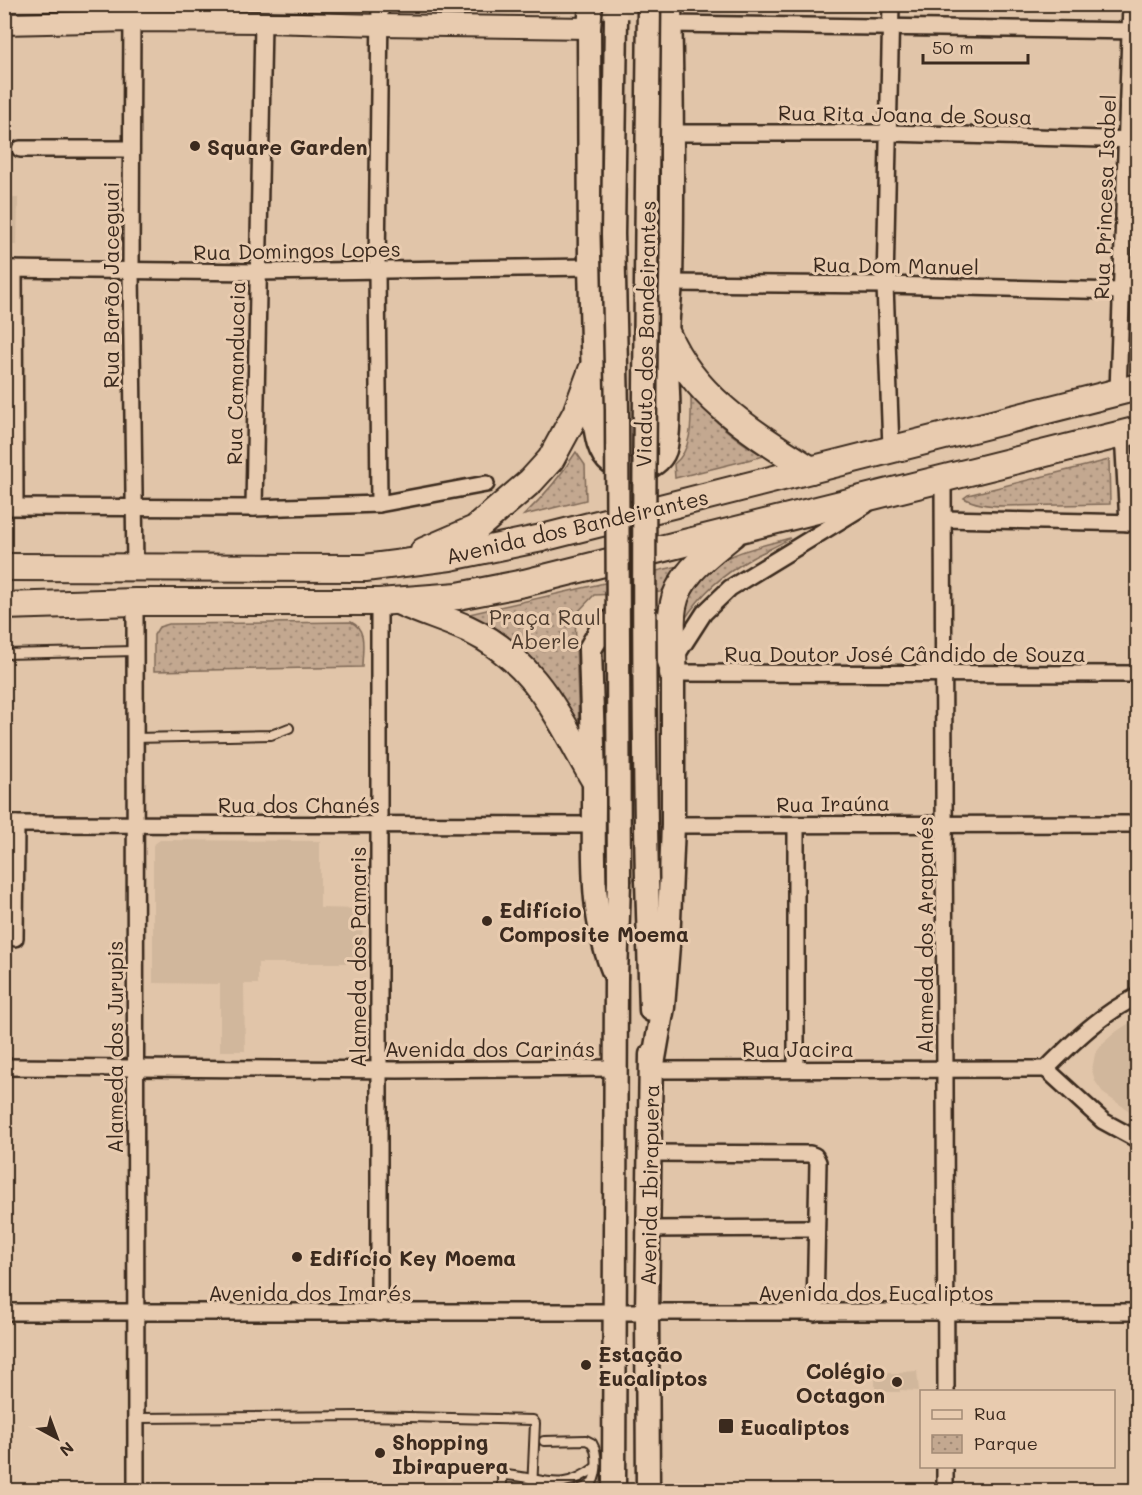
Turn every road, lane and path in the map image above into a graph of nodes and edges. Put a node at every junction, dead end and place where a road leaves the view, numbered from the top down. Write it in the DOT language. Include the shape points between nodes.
graph roads {
  1 [pos="380,4"];
  2 [pos="591,4"];
  3 [pos="649,4"];
  4 [pos="891,4"];
  5 [pos="1131,4"];
  6 [pos="616,11"];
  7 [pos="132,13"];
  8 [pos="670,14"];
  9 [pos="263,22"];
  10 [pos="4,24"];
  11 [pos="380,26"];
  12 [pos="589,28"];
  13 [pos="892,28"];
  14 [pos="1134,31"];
  15 [pos="889,133"];
  16 [pos="672,134"];
  17 [pos="1132,140"];
  18 [pos="20,149"];
  19 [pos="131,149"];
  20 [pos="590,267"];
  21 [pos="9,269"];
  22 [pos="377,271"];
  23 [pos="130,272"];
  24 [pos="257,272"];
  25 [pos="670,283"];
  26 [pos="885,285"];
  27 [pos="1121,291"];
  28 [pos="667,334"];
  29 [pos="592,370"];
  30 [pos="1128,389"];
  31 [pos="1130,431"];
  32 [pos="891,448"];
  33 [pos="811,470"];
  34 [pos="943,478"];
  35 [pos="486,484"];
  36 [pos="891,491"];
  37 [pos="379,504"];
  38 [pos="10,506"];
  39 [pos="133,507"];
  40 [pos="254,508"];
  41 [pos="944,519"];
  42 [pos="1133,523"];
  43 [pos="738,530"];
  44 [pos="135,566"];
  45 [pos="4,567"];
  46 [pos="365,568"];
  47 [pos="388,601"];
  48 [pos="135,603"];
  49 [pos="4,606"];
  50 [pos="135,651"];
  51 [pos="4,654"];
  52 [pos="673,667"];
  53 [pos="945,674"];
  54 [pos="1137,674"];
  55 [pos="289,728"];
  56 [pos="135,738"];
  57 [pos="594,779"];
  58 [pos="944,823"];
  59 [pos="10,824"];
  60 [pos="135,824"];
  61 [pos="1137,824"];
  62 [pos="379,825"];
  63 [pos="594,825"];
  64 [pos="673,825"];
  65 [pos="796,825"];
  66 [pos="647,880"];
  67 [pos="619,882"];
  68 [pos="15,938"];
  69 [pos="616,977"];
  70 [pos="1137,996"];
  71 [pos="4,1068"];
  72 [pos="135,1068"];
  73 [pos="615,1068"];
  74 [pos="796,1069"];
  75 [pos="1046,1069"];
  76 [pos="378,1070"];
  77 [pos="652,1070"];
  78 [pos="945,1070"];
  79 [pos="1137,1140"];
  80 [pos="650,1153"];
  81 [pos="816,1228"];
  82 [pos="649,1229"];
  83 [pos="4,1312"];
  84 [pos="136,1312"];
  85 [pos="946,1312"];
  86 [pos="1137,1312"];
  87 [pos="379,1313"];
  88 [pos="615,1313"];
  89 [pos="647,1313"];
  90 [pos="815,1313"];
  91 [pos="946,1390"];
  92 [pos="137,1418"];
  93 [pos="544,1441"];
  94 [pos="596,1467"];
  95 [pos="945,1468"];
  96 [pos="532,1478"];
  97 [pos="136,1491"];
  98 [pos="502,1491"];
  99 [pos="532,1491"];
  100 [pos="579,1491"];
  101 [pos="614,1491"];
  102 [pos="648,1491"];
  103 [pos="945,1491"];
  1 -- 11 [label="street"];
  2 -- 12 [label="main road"];
  3 -- 66 [label="main road, Viaduto dos Bandeirantes, bridge" via="644,435"];
  4 -- 13 [label="street"];
  5 -- 14 [label="street, Rua Princesa Isabel"];
  6 -- 67 [label="main road, Viaduto dos Bandeirantes, bridge" via="613,234"];
  7 -- 9 [label="street"];
  7 -- 10 [label="street"];
  7 -- 19 [label="street, Rua Barão Jaceguai"];
  8 -- 13 [label="street"];
  8 -- 16 [label="main road"];
  9 -- 11 [label="street"];
  9 -- 24 [label="street, Rua Camanducaia"];
  11 -- 12 [label="street"];
  11 -- 22 [label="street"];
  12 -- 20 [label="main road"];
  13 -- 14 [label="street"];
  13 -- 15 [label="street"];
  14 -- 17 [label="street, Rua Princesa Isabel"];
  15 -- 16 [label="street, Rua Rita Joana de Sousa"];
  15 -- 17 [label="street, Rua Rita Joana de Sousa"];
  15 -- 26 [label="street"];
  16 -- 25 [label="main road"];
  17 -- 27 [label="street, Rua Princesa Isabel"];
  18 -- 19 [label="street"];
  19 -- 23 [label="street, Rua Barão Jaceguai"];
  20 -- 22 [label="street, Rua Domingos Lopes"];
  20 -- 29 [label="main road"];
  21 -- 23 [label="street, Rua Domingos Lopes"];
  21 -- 38 [label="street"];
  22 -- 24 [label="street, Rua Domingos Lopes"];
  22 -- 37 [label="street"];
  23 -- 24 [label="street, Rua Domingos Lopes"];
  23 -- 39 [label="street, Rua Barão Jaceguai"];
  24 -- 40 [label="street, Rua Camanducaia"];
  25 -- 26 [label="street, Rua Dom Manuel"];
  25 -- 28 [label="main road"];
  26 -- 27 [label="street, Rua Dom Manuel"];
  26 -- 32 [label="street"];
  27 -- 30 [label="street, Rua Princesa Isabel"];
  28 -- 29 [label="main road" via="666,447 655,463 644,469 619,469 604,455 594,417"];
  28 -- 33 [label="highway" via="680,361 710,397 755,434"];
  29 -- 46 [label="highway" via="576,413 551,459 509,501 475,529 434,548"];
  30 -- 32 [label="highway, Avenida dos Bandeirantes"];
  31 -- 34 [label="highway, Avenida dos Bandeirantes"];
  31 -- 42 [label="street"];
  32 -- 33 [label="highway, Avenida dos Bandeirantes"];
  33 -- 46 [label="highway, Avenida dos Bandeirantes" via="542,538 450,557"];
  34 -- 36 [label="highway, Avenida dos Bandeirantes"];
  34 -- 41 [label="street, Alameda dos Arapanés"];
  35 -- 37 [label="street"];
  36 -- 43 [label="highway, Avenida dos Bandeirantes"];
  36 -- 52 [label="street, Avenida dos Bandeirantes" via="730,588 704,613"];
  37 -- 40 [label="street"];
  38 -- 39 [label="street"];
  39 -- 40 [label="street"];
  39 -- 44 [label="street, Rua Barão Jaceguai"];
  41 -- 42 [label="street"];
  41 -- 53 [label="street, Alameda dos Arapanés"];
  43 -- 47 [label="highway, Avenida dos Bandeirantes" via="524,583 458,596"];
  43 -- 52 [label="highway" via="696,567 676,596"];
  44 -- 45 [label="highway, Avenida dos Bandeirantes"];
  44 -- 46 [label="highway, Avenida dos Bandeirantes"];
  47 -- 48 [label="highway, Avenida dos Bandeirantes"];
  47 -- 57 [label="highway" via="469,630 512,657 549,698"];
  47 -- 62 [label="street, Alameda dos Pamaris"];
  48 -- 49 [label="highway, Avenida dos Bandeirantes"];
  48 -- 50 [label="street, Alameda dos Jurupis"];
  50 -- 51 [label="lane"];
  50 -- 56 [label="street, Alameda dos Jurupis"];
  52 -- 53 [label="street, Rua Doutor José Cândido de Souza"];
  52 -- 57 [label="main road" via="657,627 645,614 618,615 601,630 590,649"];
  52 -- 64 [label="main road"];
  53 -- 54 [label="street, Rua Doutor José Cândido de Souza"];
  53 -- 58 [label="street, Alameda dos Arapanés"];
  55 -- 56 [label="lane" via="271,735"];
  56 -- 60 [label="street, Alameda dos Jurupis"];
  57 -- 63 [label="main road"];
  58 -- 61 [label="street, Rua Iraúna"];
  58 -- 65 [label="street, Rua Iraúna"];
  58 -- 78 [label="street, Alameda dos Arapanés"];
  59 -- 60 [label="street, Rua dos Chanés"];
  59 -- 68 [label="street"];
  60 -- 62 [label="street, Rua dos Chanés"];
  60 -- 72 [label="street, Alameda dos Jurupis"];
  62 -- 63 [label="street, Rua dos Chanés"];
  62 -- 76 [label="street, Alameda dos Pamaris"];
  63 -- 69 [label="main road" via="594,901 606,957"];
  64 -- 65 [label="street, Rua Iraúna"];
  64 -- 77 [label="main road" via="663,1007"];
  65 -- 74 [label="street"];
  66 -- 77 [label="main road, Avenida Ibirapuera"];
  67 -- 69 [label="main road, Avenida Ibirapuera"];
  69 -- 73 [label="main road, Avenida Ibirapuera"];
  70 -- 75 [label="street" via="1092,1024"];
  71 -- 72 [label="street, Avenida dos Carinás"];
  72 -- 76 [label="street, Avenida dos Carinás"];
  72 -- 84 [label="street, Alameda dos Jurupis"];
  73 -- 76 [label="street, Avenida dos Carinás"];
  73 -- 88 [label="main road, Avenida Ibirapuera"];
  74 -- 77 [label="street, Rua Jacira"];
  74 -- 78 [label="street, Rua Jacira"];
  75 -- 78 [label="street, Rua Jacira"];
  75 -- 79 [label="street" via="1103,1121"];
  76 -- 87 [label="street, Alameda dos Pamaris"];
  77 -- 80 [label="main road, Avenida Ibirapuera"];
  78 -- 85 [label="street, Alameda dos Arapanés"];
  80 -- 81 [label="street" via="815,1156"];
  80 -- 82 [label="main road, Avenida Ibirapuera"];
  81 -- 82 [label="street"];
  81 -- 90 [label="street"];
  82 -- 89 [label="main road, Avenida Ibirapuera"];
  83 -- 84 [label="street, Avenida dos Imarés"];
  84 -- 87 [label="street, Avenida dos Imarés"];
  84 -- 92 [label="street, Alameda dos Jurupis"];
  85 -- 86 [label="street, Avenida dos Eucaliptos"];
  85 -- 90 [label="street, Avenida dos Eucaliptos"];
  85 -- 91 [label="street, Alameda dos Arapanés"];
  87 -- 88 [label="street, Avenida dos Imarés"];
  88 -- 89 [label="street, Avenida dos Eucaliptos"];
  88 -- 101 [label="main road, Avenida Ibirapuera"];
  89 -- 90 [label="street, Avenida dos Eucaliptos"];
  89 -- 102 [label="main road, Avenida Ibirapuera"];
  92 -- 96 [label="lane" via="365,1416 533,1420 536,1423"];
  92 -- 97 [label="street, Alameda dos Jurupis"];
  93 -- 94 [label="lane" via="590,1441 595,1446"];
  94 -- 96 [label="lane" via="568,1482"];
  94 -- 100 [label="lane" via="591,1484"];
  95 -- 103 [label="street"];
  96 -- 98 [label="lane" via="504,1475"];
  96 -- 99 [label="lane"];
}
